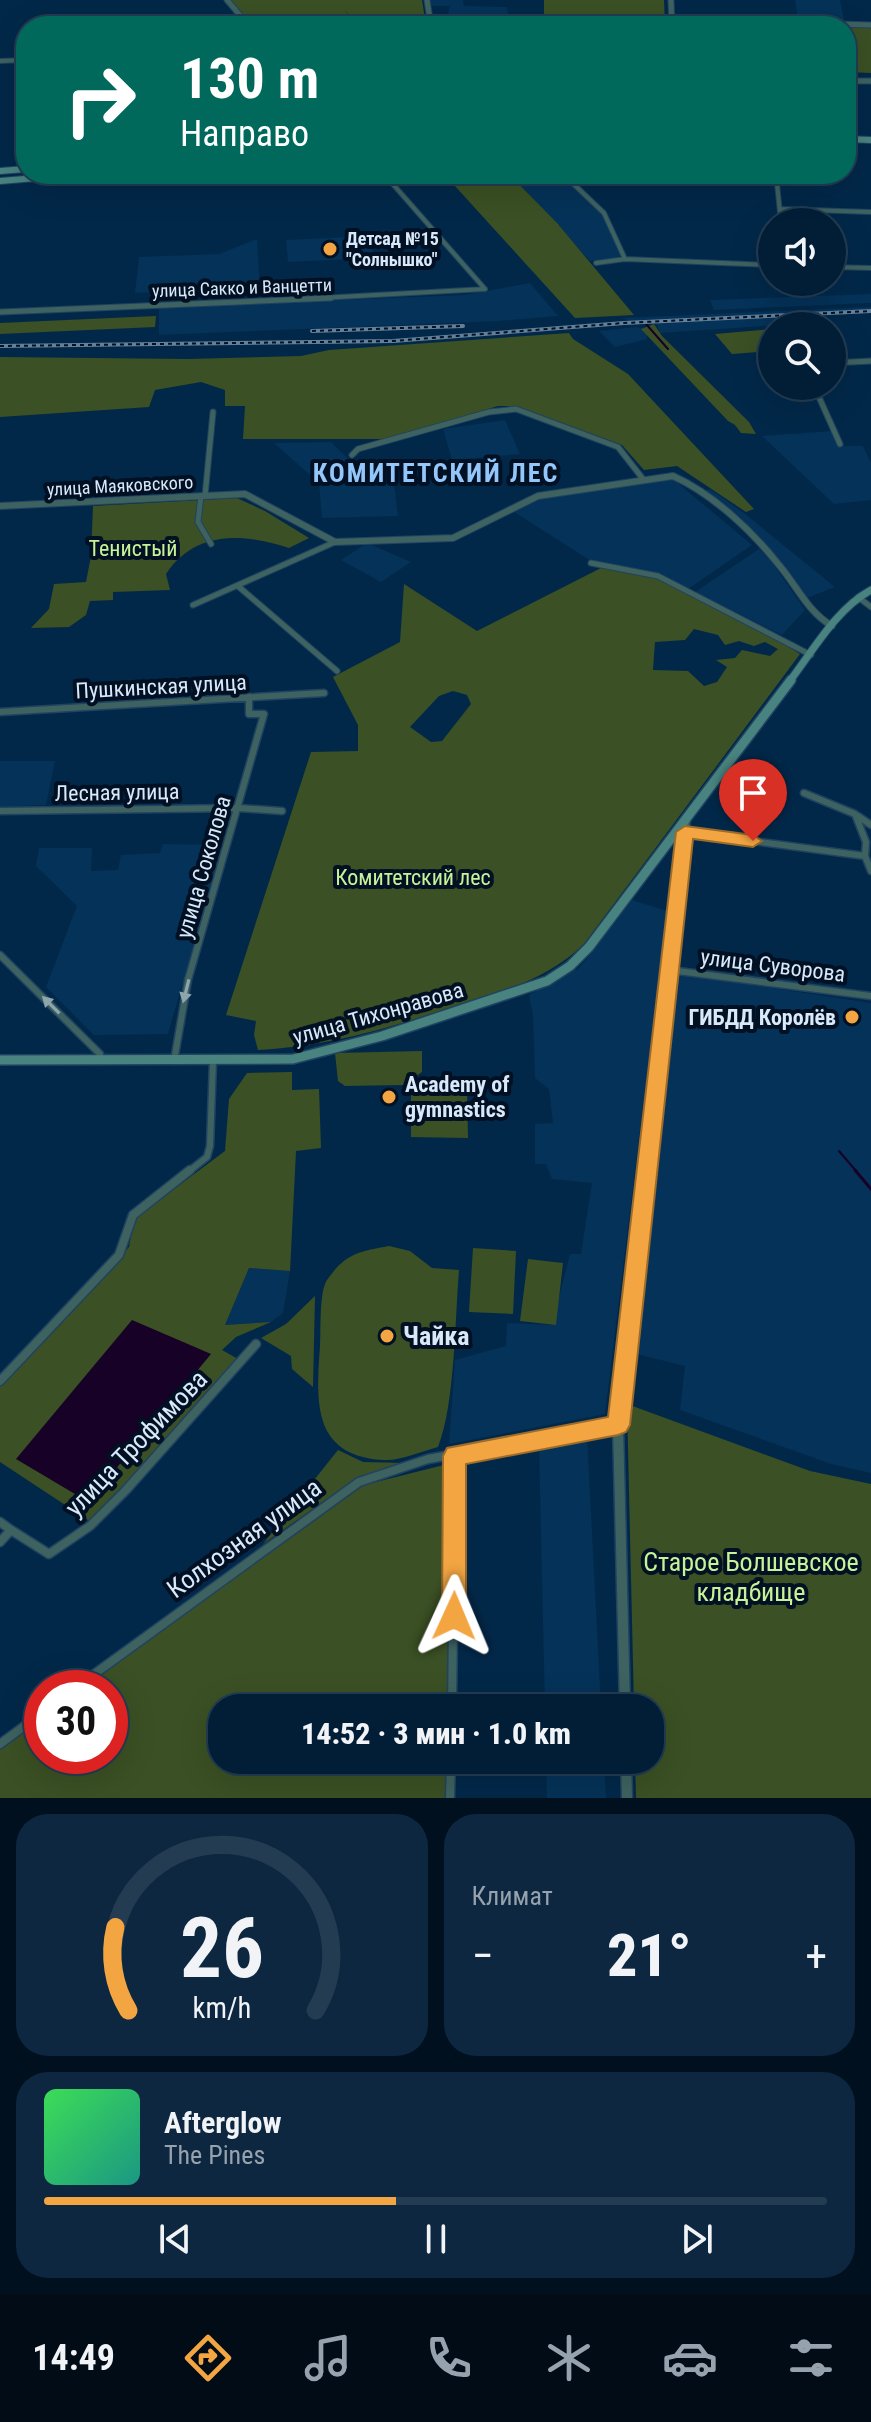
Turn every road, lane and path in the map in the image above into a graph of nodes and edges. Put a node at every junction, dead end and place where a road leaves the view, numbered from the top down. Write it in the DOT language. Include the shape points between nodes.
graph roads {
  1 [pos="227,0"];
  2 [pos="241,16"];
  3 [pos="393,184"];
  4 [pos="573,184"];
  5 [pos="777,184"];
  6 [pos="780,208"];
  7 [pos="846,211"];
  8 [pos="871,212"];
  9 [pos="625,259"];
  10 [pos="596,263"];
  11 [pos="758,264"];
  12 [pos="846,267"];
  13 [pos="871,268"];
  14 [pos="0,312"];
  15 [pos="871,361"];
  16 [pos="846,362"];
  17 [pos="820,400"];
  18 [pos="213,412"];
  19 [pos="840,444"];
  20 [pos="352,455"];
  21 [pos="643,479"];
  22 [pos="203,496"];
  23 [pos="0,506"];
  24 [pos="335,542"];
  25 [pos="211,544"];
  26 [pos="591,563"];
  27 [pos="239,587"];
  28 [pos="871,590"];
  29 [pos="858,597"];
  30 [pos="193,605"];
  31 [pos="871,607"];
  32 [pos="832,626"];
  33 [pos="811,655"];
  34 [pos="337,671"];
  35 [pos="324,693"];
  36 [pos="249,697"];
  37 [pos="0,712"];
  38 [pos="804,793"];
  39 [pos="239,808"];
  40 [pos="0,811"];
  41 [pos="282,811"];
  42 [pos="855,814"];
  43 [pos="686,818"];
  44 [pos="871,825"];
  45 [pos="685,832"];
  46 [pos="663,848"];
  47 [pos="683,849"];
  48 [pos="865,856"];
  49 [pos="871,871"];
  50 [pos="0,955"];
  51 [pos="670,970"];
  52 [pos="871,996"];
  53 [pos="0,1060"];
  54 [pos="100,1061"];
  55 [pos="174,1061"];
  56 [pos="213,1061"];
  57 [pos="256,1344"];
  58 [pos="0,1381"];
  59 [pos="618,1425"];
  60 [pos="455,1456"];
  61 [pos="0,1522"];
  62 [pos="11,1530"];
  63 [pos="0,1542"];
  64 [pos="100,1670"];
  65 [pos="452,1694"];
  66 [pos="625,1694"];
  67 [pos="24,1726"];
  68 [pos="0,1744"];
  69 [pos="451,1774"];
  70 [pos="626,1774"];
  71 [pos="450,1798"];
  72 [pos="627,1798"];
  1 -- 2 [label="street"];
  3 -- 14 [label="street, улица Сакко и Ванцетти" via="485,289"];
  4 -- 9 [label="street" via="604,213"];
  5 -- 6 [label="street"];
  7 -- 8 [label="street"];
  9 -- 10 [label="street"];
  9 -- 11 [label="street"];
  12 -- 13 [label="street"];
  15 -- 16 [label="street"];
  17 -- 19 [label="street"];
  18 -- 22 [label="street"];
  20 -- 21 [label="street" via="413,433 516,409 618,447"];
  21 -- 24 [label="street" via="538,496 453,538"];
  21 -- 32 [label="street" via="682,479 769,553 815,615"];
  22 -- 23 [label="street, улица Маяковского"];
  22 -- 24 [label="street, улица Маяковского" via="242,494"];
  22 -- 25 [label="street" via="196,524"];
  24 -- 27 [label="street"];
  26 -- 33 [label="street" via="658,576"];
  27 -- 30 [label="street"];
  27 -- 34 [label="street"];
  28 -- 29 [label="main road, улица Тихонравова"];
  29 -- 31 [label="street"];
  29 -- 32 [label="main road, улица Тихонравова"];
  32 -- 33 [label="main road, улица Тихонравова"];
  33 -- 43 [label="main road, улица Тихонравова"];
  35 -- 36 [label="street, Пушкинская улица"];
  36 -- 37 [label="street, Пушкинская улица"];
  36 -- 39 [label="street, улица Соколова" via="249,714 264,714"];
  38 -- 42 [label="street"];
  39 -- 40 [label="street, Лесная улица"];
  39 -- 41 [label="street, Лесная улица"];
  39 -- 55 [label="street, улица Соколова, one-way" via="188,980"];
  42 -- 44 [label="street"];
  42 -- 48 [label="street" via="866,842"];
  43 -- 45 [label="street"];
  43 -- 46 [label="main road, улица Тихонравова"];
  45 -- 47 [label="street"];
  45 -- 48 [label="street"];
  46 -- 47 [label="street" via="675,843"];
  46 -- 56 [label="main road, улица Тихонравова" via="589,947 556,976 332,1052 293,1059"];
  47 -- 51 [label="street"];
  48 -- 49 [label="street"];
  54 -- 50 [label="street, one-way" via="100,1054"];
  51 -- 52 [label="street, улица Суворова"];
  51 -- 59 [label="street"];
  53 -- 54 [label="main road, улица Тихонравова"];
  54 -- 55 [label="main road, улица Тихонравова"];
  55 -- 56 [label="main road, улица Тихонравова"];
  56 -- 58 [label="street" via="207,1157 133,1215 119,1255"];
  57 -- 62 [label="street, улица Трофимова" via="90,1526 49,1554"];
  59 -- 60 [label="street, Колхозная улица"];
  59 -- 66 [label="street"];
  60 -- 64 [label="street, Колхозная улица" via="428,1459 359,1482"];
  60 -- 65 [label="street"];
  61 -- 62 [label="street"];
  62 -- 63 [label="street"];
  67 -- 68 [label="street"];
  69 -- 71 [label="street"];
  70 -- 72 [label="street"];
}
